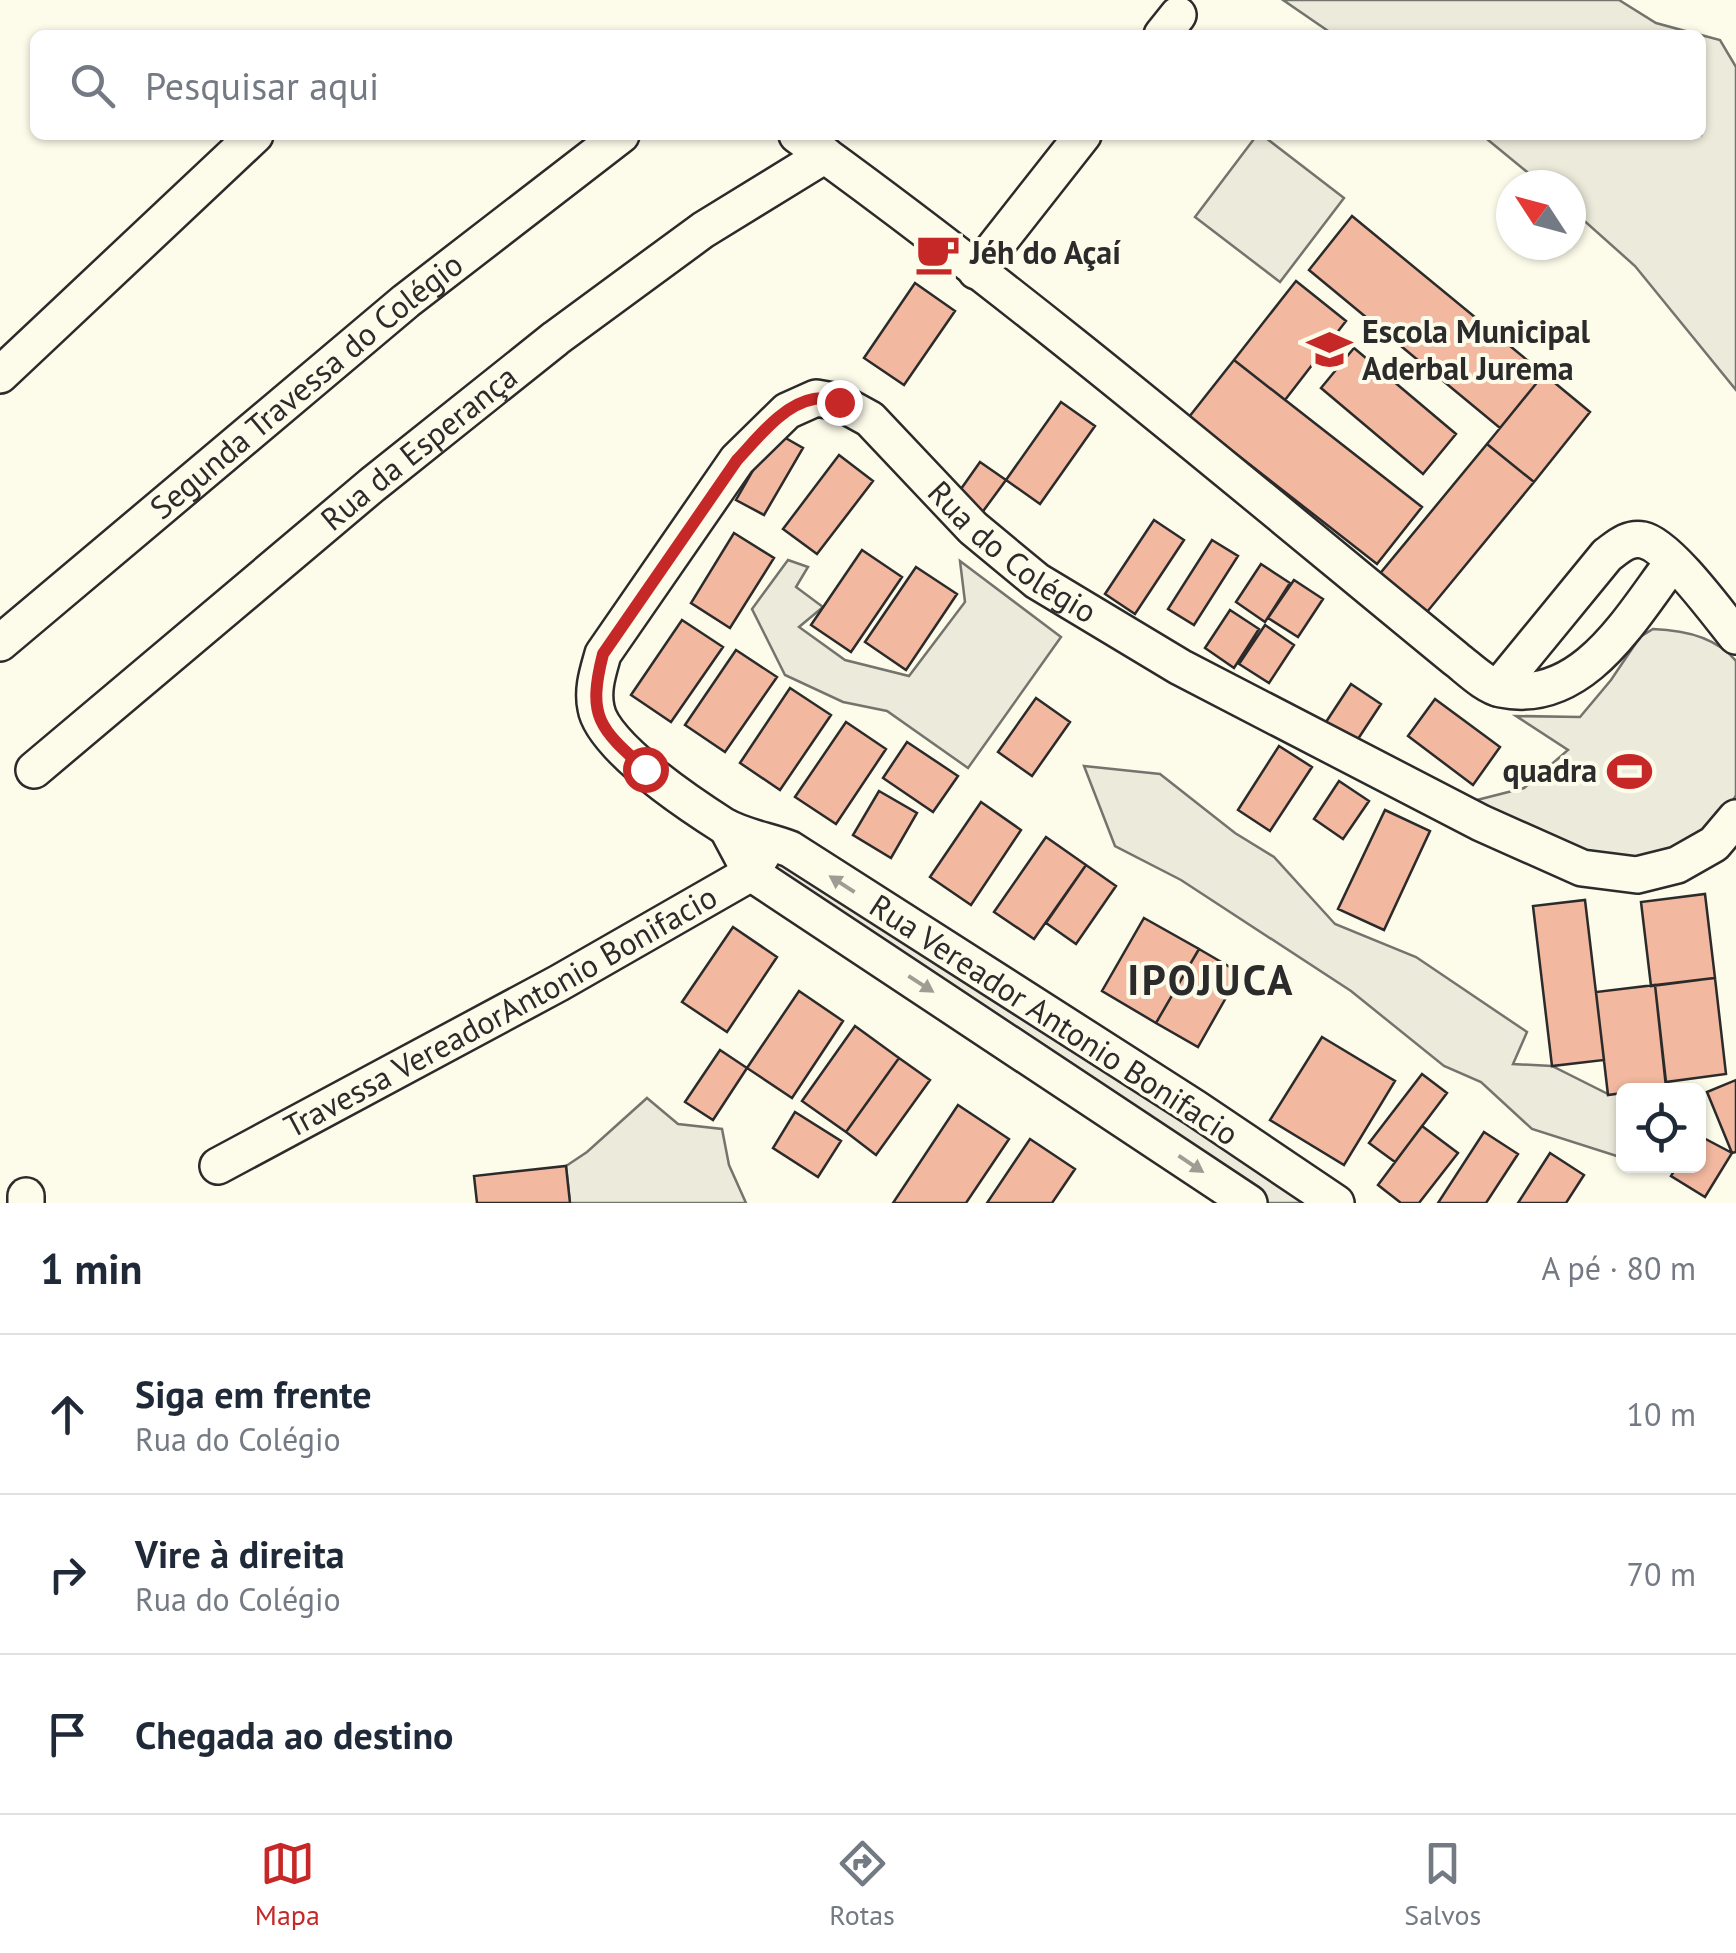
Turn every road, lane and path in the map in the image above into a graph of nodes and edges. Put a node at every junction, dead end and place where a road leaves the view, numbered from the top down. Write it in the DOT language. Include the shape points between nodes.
graph roads {
  1 [pos="249,140"];
  2 [pos="615,140"];
  3 [pos="1079,140"];
  4 [pos="811,145"];
  5 [pos="976,271"];
  6 [pos="0,375"];
  7 [pos="1672,562"];
  8 [pos="1736,636"];
  9 [pos="0,643"];
  10 [pos="1498,688"];
  11 [pos="34,770"];
  12 [pos="1736,818"];
  13 [pos="727,828"];
  14 [pos="770,842"];
  15 [pos="752,873"];
  16 [pos="218,1166"];
  17 [pos="1250,1203"];
  18 [pos="1336,1203"];
  1 -- 6 [label="street"];
  2 -- 9 [label="street, Segunda Travessa do Colégio" via="406,301"];
  3 -- 5 [label="street"];
  4 -- 5 [label="street"];
  4 -- 11 [label="street, Rua da Esperança" via="372,485"];
  5 -- 10 [label="street"];
  7 -- 8 [label="street"];
  7 -- 10 [label="street" via="1617,636 1569,680 1533,691"];
  7 -- 10 [label="street" via="1644,540 1625,541"];
  12 -- 13 [label="street, Rua do Colégio" via="1714,844 1677,865 1637,876 1582,868 1482,823 1180,667 1037,581 973,528 870,418 816,398 788,411 737,460 603,654 594,686 596,711 610,738"];
  13 -- 14 [label="street, Rua do Colégio"];
  13 -- 15 [label="street, Rua do Colégio"];
  14 -- 15 [label="street, Travessa VereadorAntonio Bonifacio"];
  18 -- 14 [label="street, Rua Vereador Antonio Bonifacio, one-way"];
  15 -- 16 [label="street, Travessa VereadorAntonio Bonifacio"];
  15 -- 17 [label="street, Rua Vereador Antonio Bonifacio, one-way"];
}
